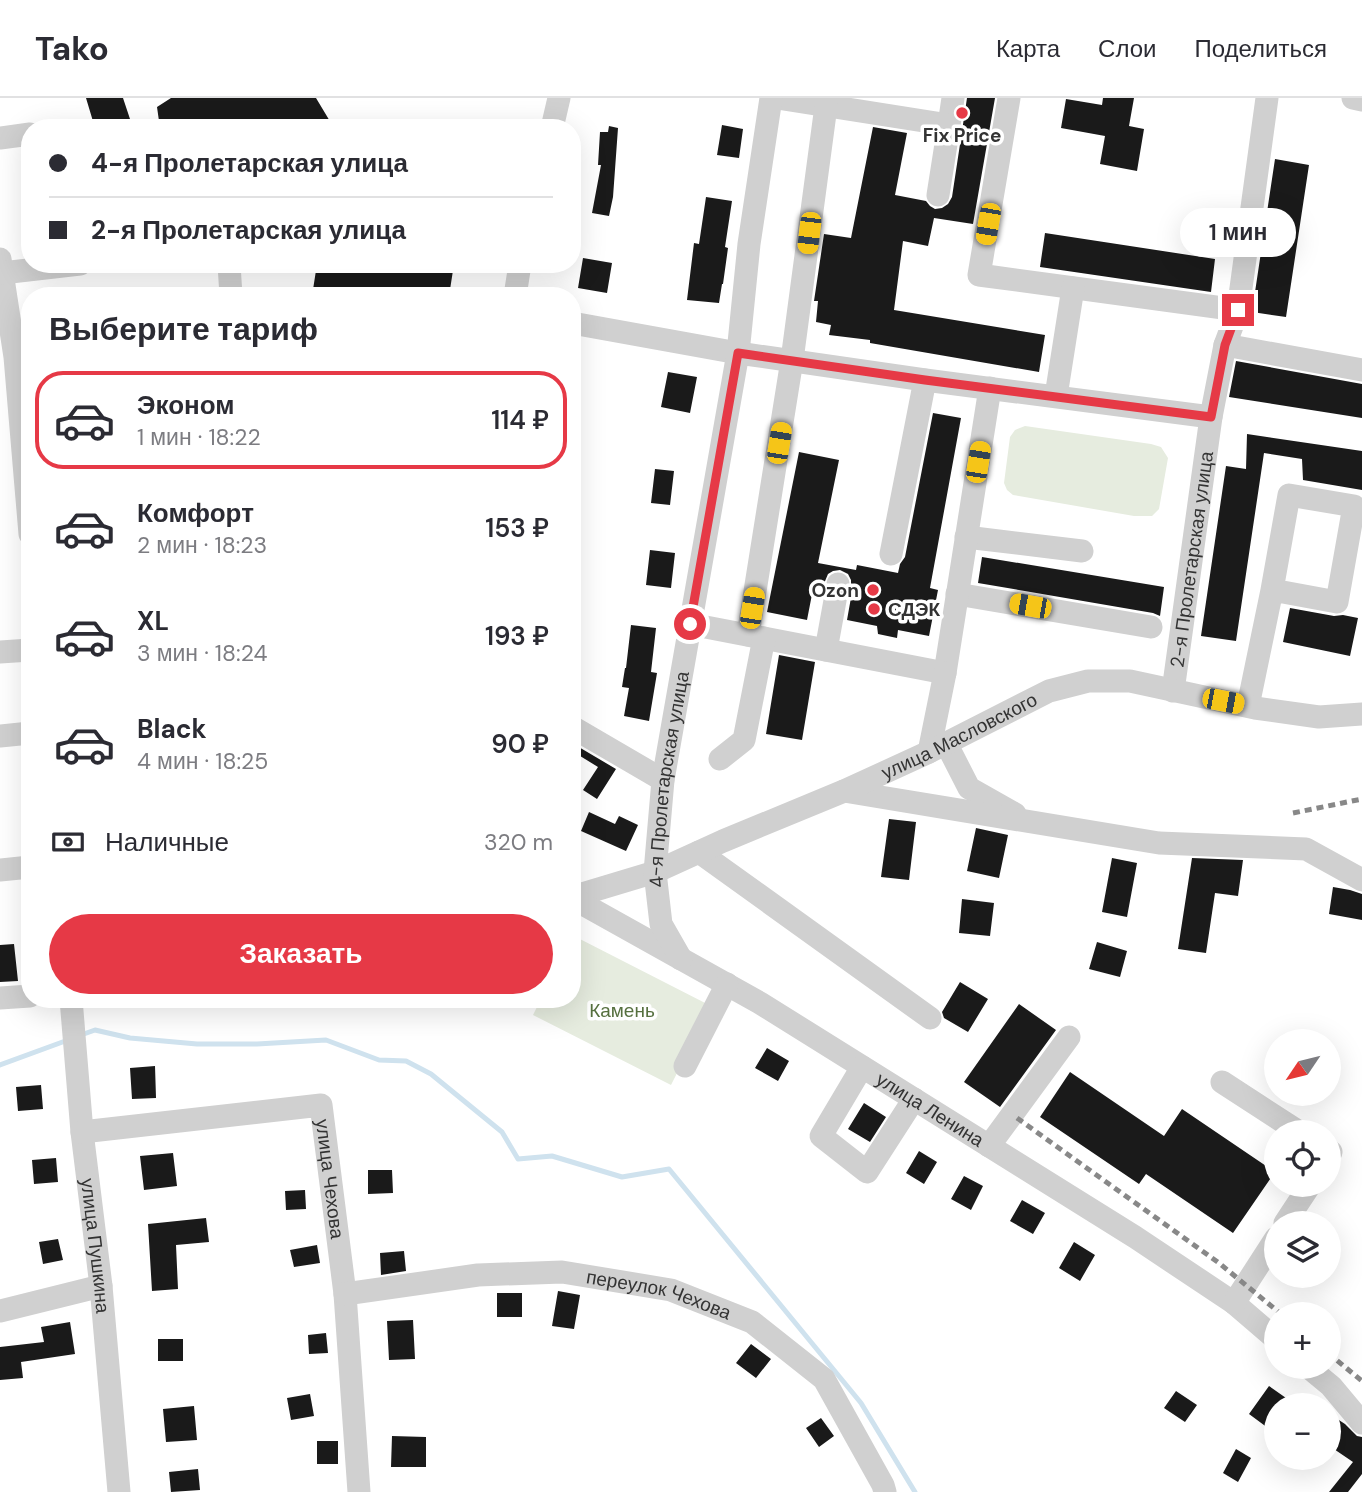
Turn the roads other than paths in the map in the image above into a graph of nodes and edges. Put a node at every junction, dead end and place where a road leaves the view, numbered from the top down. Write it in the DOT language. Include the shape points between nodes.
graph roads {
  1 [pos="559,98"];
  2 [pos="771,98"];
  3 [pos="777,98"];
  4 [pos="953,98"];
  5 [pos="1009,98"];
  6 [pos="1267,98"];
  7 [pos="1353,98"];
  8 [pos="1362,100"];
  9 [pos="826,106"];
  10 [pos="554,119"];
  11 [pos="949,125"];
  12 [pos="21,135"];
  13 [pos="0,138"];
  14 [pos="937,195"];
  15 [pos="21,265"];
  16 [pos="1,266"];
  17 [pos="1073,288"];
  18 [pos="1238,310"];
  19 [pos="581,325"];
  20 [pos="1225,345"];
  21 [pos="738,353"];
  22 [pos="792,360"];
  23 [pos="1362,370"];
  24 [pos="925,380"];
  25 [pos="990,388"];
  26 [pos="1056,396"];
  27 [pos="1211,417"];
  28 [pos="18,430"];
  29 [pos="21,456"];
  30 [pos="1358,507"];
  31 [pos="966,537"];
  32 [pos="1082,551"];
  33 [pos="891,554"];
  34 [pos="838,584"];
  35 [pos="1272,590"];
  36 [pos="957,594"];
  37 [pos="690,624"];
  38 [pos="1151,627"];
  39 [pos="756,637"];
  40 [pos="826,650"];
  41 [pos="21,651"];
  42 [pos="0,652"];
  43 [pos="944,673"];
  44 [pos="1173,691"];
  45 [pos="1248,706"];
  46 [pos="1362,713"];
  47 [pos="581,732"];
  48 [pos="21,734"];
  49 [pos="0,736"];
  50 [pos="937,747"];
  51 [pos="720,759"];
  52 [pos="663,780"];
  53 [pos="844,791"];
  54 [pos="1026,821"];
  55 [pos="699,852"];
  56 [pos="21,868"];
  57 [pos="0,870"];
  58 [pos="655,872"];
  59 [pos="1362,880"];
  60 [pos="581,894"];
  61 [pos="581,902"];
  62 [pos="681,958"];
  63 [pos="727,985"];
  64 [pos="21,997"];
  65 [pos="0,998"];
  66 [pos="72,1008"];
  67 [pos="930,1018"];
  68 [pos="1069,1037"];
  69 [pos="685,1066"];
  70 [pos="862,1067"];
  71 [pos="1222,1082"];
  72 [pos="914,1099"];
  73 [pos="1281,1120"];
  74 [pos="82,1132"];
  75 [pos="989,1146"];
  76 [pos="1264,1257"];
  77 [pos="100,1286"];
  78 [pos="345,1294"];
  79 [pos="1234,1303"];
  80 [pos="0,1311"];
  81 [pos="1264,1329"];
  82 [pos="1323,1379"];
  83 [pos="1362,1423"];
  84 [pos="119,1492"];
  85 [pos="359,1492"];
  86 [pos="886,1492"];
  1 -- 10 [label="street"];
  2 -- 21 [label="street, 4-я Пролетарская улица"];
  3 -- 9 [label="street"];
  4 -- 11 [label="street"];
  5 -- 17 [label="street" via="979,275"];
  6 -- 18 [label="street, 2-я Пролетарская улица"];
  7 -- 8 [label="street"];
  9 -- 11 [label="street"];
  9 -- 22 [label="street"];
  11 -- 14 [label="street"];
  12 -- 13 [label="street"];
  15 -- 16 [label="street"];
  16 -- 28 [label="street" via="15,357"];
  17 -- 18 [label="street"];
  17 -- 26 [label="street"];
  18 -- 20 [label="street, 2-я Пролетарская улица"];
  19 -- 21 [label="street"];
  20 -- 23 [label="street"];
  20 -- 27 [label="street, 2-я Пролетарская улица"];
  21 -- 22 [label="street"];
  21 -- 37 [label="street, 4-я Пролетарская улица"];
  22 -- 24 [label="street"];
  22 -- 39 [label="street"];
  24 -- 25 [label="street"];
  24 -- 33 [label="street"];
  25 -- 26 [label="street"];
  25 -- 31 [label="street"];
  26 -- 27 [label="street"];
  27 -- 44 [label="street, 2-я Пролетарская улица"];
  28 -- 29 [label="street"];
  30 -- 35 [label="street" via="1337,602"];
  30 -- 35 [label="street" via="1289,495"];
  31 -- 32 [label="street"];
  31 -- 36 [label="street"];
  34 -- 40 [label="street"];
  35 -- 45 [label="street"];
  36 -- 38 [label="street"];
  36 -- 43 [label="street"];
  37 -- 39 [label="street"];
  37 -- 52 [label="street, 4-я Пролетарская улица"];
  39 -- 40 [label="street"];
  39 -- 51 [label="street" via="744,740"];
  40 -- 43 [label="street"];
  41 -- 42 [label="street"];
  43 -- 50 [label="street"];
  44 -- 45 [label="street, улица Масловского"];
  44 -- 50 [label="street, улица Масловского" via="1130,681 1088,681 1049,691"];
  45 -- 46 [label="street, улица Масловского" via="1319,718"];
  47 -- 52 [label="street"];
  48 -- 49 [label="street"];
  50 -- 53 [label="street, улица Масловского"];
  50 -- 54 [label="street" via="969,788"];
  52 -- 58 [label="street, 4-я Пролетарская улица"];
  53 -- 54 [label="street"];
  53 -- 55 [label="street, улица Масловского"];
  54 -- 59 [label="street" via="1159,842 1306,849"];
  55 -- 58 [label="street, улица Масловского"];
  55 -- 67 [label="street"];
  56 -- 57 [label="street"];
  58 -- 60 [label="street, улица Масловского"];
  58 -- 62 [label="street, 4-я Пролетарская улица" via="661,924"];
  61 -- 62 [label="street, улица Ленина"];
  62 -- 63 [label="street, улица Ленина"];
  63 -- 69 [label="street"];
  63 -- 70 [label="street, улица Ленина"];
  64 -- 65 [label="street"];
  66 -- 74 [label="street, улица Пушкина"];
  68 -- 75 [label="street"];
  70 -- 72 [label="street, улица Ленина"];
  70 -- 72 [label="street" via="821,1136 867,1172"];
  71 -- 73 [label="street"];
  72 -- 75 [label="street, улица Ленина"];
  74 -- 77 [label="street, улица Пушкина"];
  74 -- 78 [label="street, улица Чехова" via="321,1104"];
  75 -- 79 [label="street, улица Ленина"];
  76 -- 79 [label="street"];
  77 -- 80 [label="street"];
  77 -- 84 [label="street, улица Пушкина"];
  78 -- 85 [label="street, улица Чехова"];
  78 -- 86 [label="street, переулок Чехова" via="478,1275 562,1272 671,1290 751,1322 824,1379"];
  79 -- 81 [label="street, улица Ленина"];
  82 -- 83 [label="street"];
}
